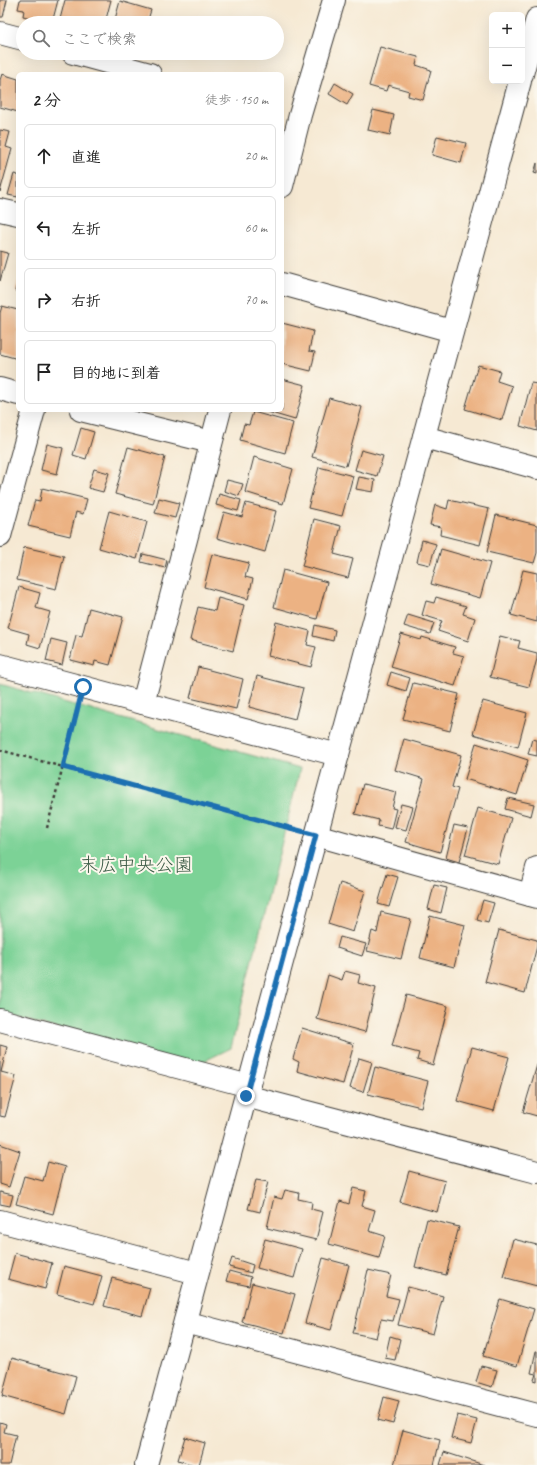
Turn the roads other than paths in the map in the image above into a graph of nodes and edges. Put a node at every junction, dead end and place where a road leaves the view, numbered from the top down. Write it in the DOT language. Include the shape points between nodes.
graph roads {
  1 [pos="334,0"];
  2 [pos="537,19"];
  3 [pos="0,33"];
  4 [pos="16,37"];
  5 [pos="99,60"];
  6 [pos="525,63"];
  7 [pos="143,72"];
  8 [pos="519,84"];
  9 [pos="291,113"];
  10 [pos="284,170"];
  11 [pos="0,210"];
  12 [pos="16,214"];
  13 [pos="284,285"];
  14 [pos="452,331"];
  15 [pos="0,389"];
  16 [pos="16,393"];
  17 [pos="33,412"];
  18 [pos="89,412"];
  19 [pos="219,412"];
  20 [pos="424,437"];
  21 [pos="211,442"];
  22 [pos="537,468"];
  23 [pos="0,536"];
  24 [pos="0,665"];
  25 [pos="143,703"];
  26 [pos="338,755"];
  27 [pos="316,835"];
  28 [pos="537,868"];
  29 [pos="534,896"];
  30 [pos="0,1020"];
  31 [pos="248,1091"];
  32 [pos="537,1172"];
  33 [pos="0,1221"];
  34 [pos="198,1273"];
  35 [pos="185,1322"];
  36 [pos="537,1415"];
  37 [pos="146,1465"];
  1 -- 9 [label="street"];
  2 -- 6 [label="street"];
  3 -- 4 [label="street"];
  5 -- 7 [label="street"];
  8 -- 14 [label="street"];
  9 -- 10 [label="street"];
  11 -- 12 [label="street"];
  13 -- 14 [label="street"];
  14 -- 20 [label="street"];
  15 -- 16 [label="street"];
  17 -- 23 [label="street"];
  18 -- 21 [label="street"];
  19 -- 21 [label="street"];
  20 -- 22 [label="street"];
  20 -- 26 [label="street"];
  21 -- 25 [label="street"];
  24 -- 25 [label="street"];
  25 -- 26 [label="street"];
  26 -- 27 [label="street"];
  27 -- 29 [label="street"];
  27 -- 31 [label="street"];
  28 -- 29 [label="street"];
  30 -- 31 [label="street"];
  31 -- 32 [label="street"];
  31 -- 34 [label="street"];
  33 -- 34 [label="street"];
  34 -- 35 [label="street"];
  35 -- 36 [label="street"];
  35 -- 37 [label="street"];
}
